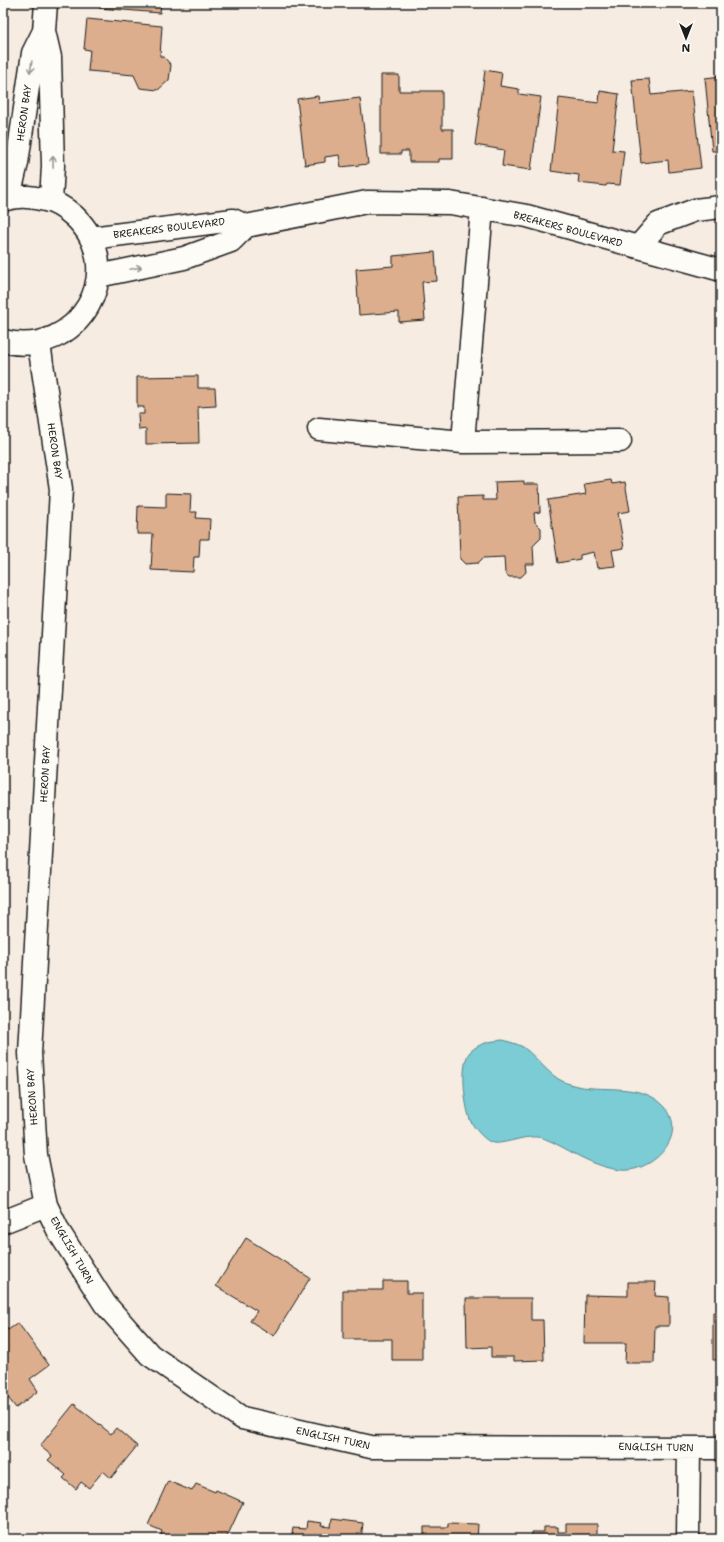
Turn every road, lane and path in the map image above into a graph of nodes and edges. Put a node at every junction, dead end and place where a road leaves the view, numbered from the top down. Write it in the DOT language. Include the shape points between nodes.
graph roads {
  1 [pos="46,3"];
  2 [pos="44,31"];
  3 [pos="24,116"];
  4 [pos="51,116"];
  5 [pos="6,198"];
  6 [pos="51,201"];
  7 [pos="721,207"];
  8 [pos="482,208"];
  9 [pos="246,226"];
  10 [pos="179,228"];
  11 [pos="91,238"];
  12 [pos="638,247"];
  13 [pos="184,258"];
  14 [pos="721,270"];
  15 [pos="98,276"];
  16 [pos="3,341"];
  17 [pos="39,344"];
  18 [pos="318,429"];
  19 [pos="620,441"];
  20 [pos="463,442"];
  21 [pos="46,1204"];
  22 [pos="3,1222"];
  23 [pos="689,1448"];
  24 [pos="721,1448"];
  25 [pos="688,1539"];
  1 -- 2 [label="street, HERON BAY"];
  2 -- 3 [label="street, HERON BAY, one-way" via="33,53"];
  2 -- 4 [label="street, HERON BAY" via="50,57"];
  3 -- 4 [label="street"];
  3 -- 5 [label="street, HERON BAY" via="17,162"];
  6 -- 4 [label="street, HERON BAY, one-way"];
  5 -- 6 [label="street" via="30,196"];
  6 -- 11 [label="street" via="81,222"];
  7 -- 12 [label="street" via="695,210 658,224"];
  8 -- 9 [label="street, BREAKERS BOULEVARD" via="450,203 366,202"];
  8 -- 12 [label="street, BREAKERS BOULEVARD" via="527,216"];
  8 -- 20 [label="street"];
  9 -- 10 [label="street, BREAKERS BOULEVARD" via="233,220"];
  9 -- 13 [label="street, BREAKERS BOULEVARD" via="231,240"];
  10 -- 11 [label="street, BREAKERS BOULEVARD"];
  10 -- 13 [label="street"];
  11 -- 15 [label="street" via="97,257"];
  12 -- 14 [label="street, BREAKERS BOULEVARD"];
  15 -- 13 [label="street, BREAKERS BOULEVARD, one-way"];
  15 -- 17 [label="street" via="92,300 79,320 61,335"];
  16 -- 17 [label="street"];
  17 -- 21 [label="street, HERON BAY" via="61,489 30,1053 36,1155"];
  18 -- 20 [label="street"];
  19 -- 20 [label="street"];
  21 -- 22 [label="street"];
  21 -- 23 [label="street, ENGLISH TURN" via="59,1232 105,1304 150,1355 242,1418 371,1447"];
  23 -- 24 [label="street, ENGLISH TURN"];
  23 -- 25 [label="street"];
}
